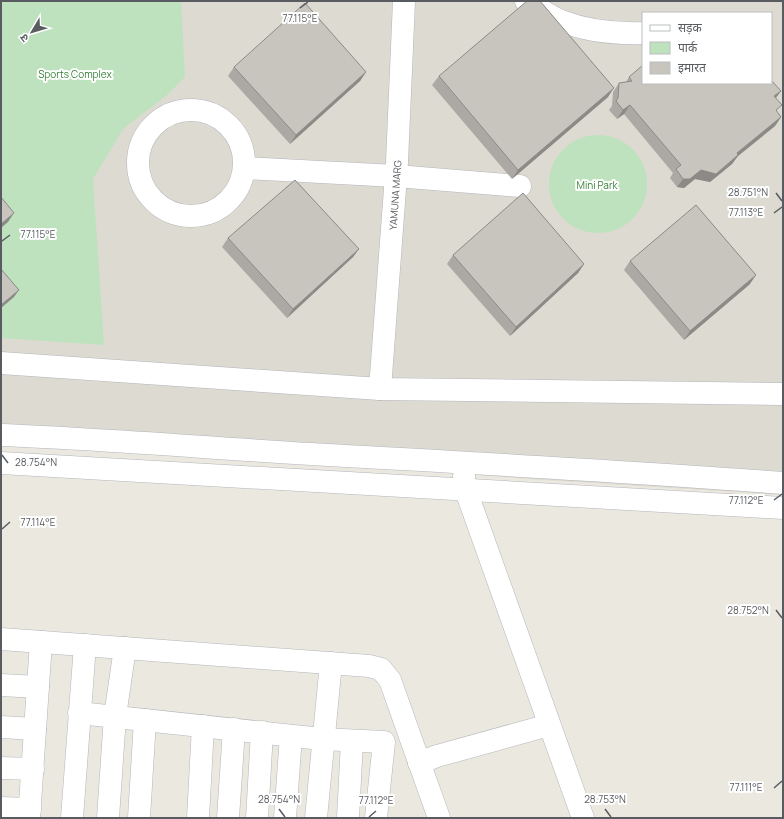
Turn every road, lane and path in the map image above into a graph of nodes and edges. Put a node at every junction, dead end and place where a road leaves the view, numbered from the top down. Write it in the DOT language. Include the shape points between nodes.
graph roads {
  1 [pos="404,1"];
  2 [pos="526,1"];
  3 [pos="642,33"];
  4 [pos="244,168"];
  5 [pos="396,176"];
  6 [pos="520,186"];
  7 [pos="1,363"];
  8 [pos="380,389"];
  9 [pos="783,394"];
  10 [pos="1,435"];
  11 [pos="462,461"];
  12 [pos="1,463"];
  13 [pos="783,483"];
  14 [pos="465,488"];
  15 [pos="783,508"];
  16 [pos="1,639"];
  17 [pos="41,642"];
  18 [pos="84,645"];
  19 [pos="125,648"];
  20 [pos="330,663"];
  21 [pos="1,685"];
  22 [pos="38,687"];
  23 [pos="79,713"];
  24 [pos="115,716"];
  25 [pos="145,720"];
  26 [pos="549,725"];
  27 [pos="203,726"];
  28 [pos="1,727"];
  29 [pos="407,728"];
  30 [pos="35,729"];
  31 [pos="234,730"];
  32 [pos="262,732"];
  33 [pos="291,736"];
  34 [pos="322,739"];
  35 [pos="352,741"];
  36 [pos="384,742"];
  37 [pos="419,763"];
  38 [pos="1,768"];
  39 [pos="32,769"];
  40 [pos="1,808"];
  41 [pos="30,814"];
  42 [pos="72,818"];
  43 [pos="108,818"];
  44 [pos="139,818"];
  45 [pos="198,818"];
  46 [pos="228,818"];
  47 [pos="257,818"];
  48 [pos="285,818"];
  49 [pos="316,818"];
  50 [pos="348,818"];
  51 [pos="376,818"];
  52 [pos="439,818"];
  53 [pos="583,818"];
  1 -- 5 [label="street, YAMUNA MARG"];
  2 -- 3 [label="street" via="576,26 611,32"];
  4 -- 4 [label="street" via="238,189 223,206 203,215 180,215 160,206 148,194 140,180 138,158 144,136 159,120 179,110 202,110 222,119 237,136 242,146"];
  4 -- 5 [label="street"];
  5 -- 6 [label="street"];
  5 -- 8 [label="street, YAMUNA MARG"];
  7 -- 8 [label="street"];
  8 -- 9 [label="street"];
  10 -- 11 [label="street"];
  11 -- 13 [label="street"];
  11 -- 14 [label="street"];
  12 -- 14 [label="street"];
  14 -- 15 [label="street"];
  14 -- 26 [label="street"];
  16 -- 17 [label="street"];
  17 -- 18 [label="street"];
  17 -- 22 [label="street"];
  18 -- 19 [label="street"];
  18 -- 23 [label="street"];
  19 -- 20 [label="street"];
  19 -- 24 [label="street"];
  20 -- 29 [label="street" via="381,669 390,680"];
  20 -- 34 [label="street"];
  21 -- 22 [label="street"];
  22 -- 30 [label="street"];
  23 -- 24 [label="street"];
  23 -- 42 [label="street"];
  24 -- 25 [label="street"];
  24 -- 43 [label="street"];
  25 -- 27 [label="street"];
  25 -- 44 [label="street"];
  26 -- 37 [label="street"];
  26 -- 53 [label="street"];
  27 -- 31 [label="street"];
  27 -- 45 [label="street"];
  28 -- 30 [label="street"];
  29 -- 36 [label="street"];
  29 -- 37 [label="street"];
  30 -- 39 [label="street"];
  31 -- 32 [label="street"];
  31 -- 46 [label="street"];
  32 -- 33 [label="street"];
  32 -- 47 [label="street"];
  33 -- 34 [label="street"];
  33 -- 48 [label="street"];
  34 -- 35 [label="street"];
  34 -- 49 [label="street"];
  35 -- 36 [label="street"];
  35 -- 50 [label="street"];
  36 -- 51 [label="street"];
  37 -- 52 [label="street"];
  38 -- 39 [label="street"];
  39 -- 41 [label="street"];
  40 -- 41 [label="street"];
}
